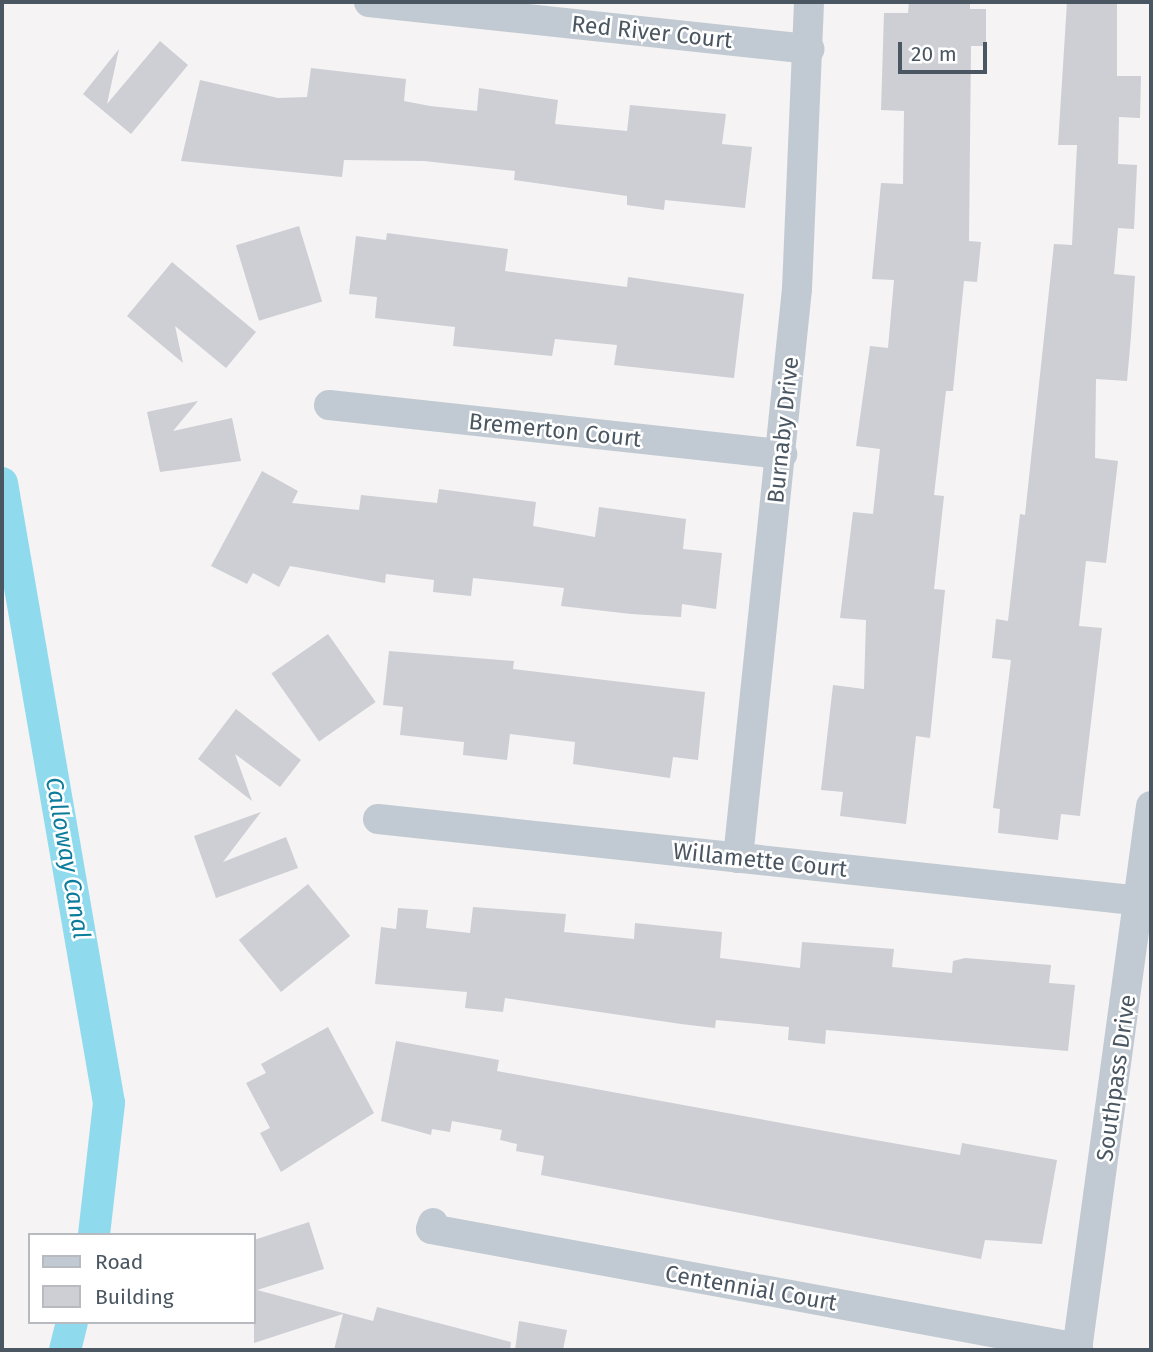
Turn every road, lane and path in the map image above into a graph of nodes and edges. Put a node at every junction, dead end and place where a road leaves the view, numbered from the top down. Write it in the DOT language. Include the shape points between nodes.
graph roads {
  1 [pos="369,2"];
  2 [pos="809,2"];
  3 [pos="809,49"];
  4 [pos="329,405"];
  5 [pos="782,454"];
  6 [pos="1151,806"];
  7 [pos="378,819"];
  8 [pos="738,858"];
  9 [pos="1141,901"];
  10 [pos="433,1223"];
  11 [pos="1077,1349"];
  1 -- 3 [label="street, Red River Court"];
  2 -- 3 [label="street, Burnaby Drive"];
  3 -- 5 [label="street, Burnaby Drive"];
  4 -- 5 [label="street, Bremerton Court"];
  5 -- 8 [label="street, Burnaby Drive"];
  6 -- 9 [label="street, Southpass Drive"];
  7 -- 8 [label="street, Willamette Court"];
  8 -- 9 [label="street, Willamette Court"];
  9 -- 11 [label="street, Southpass Drive"];
  10 -- 11 [label="street, Centennial Court" via="431,1229"];
}
